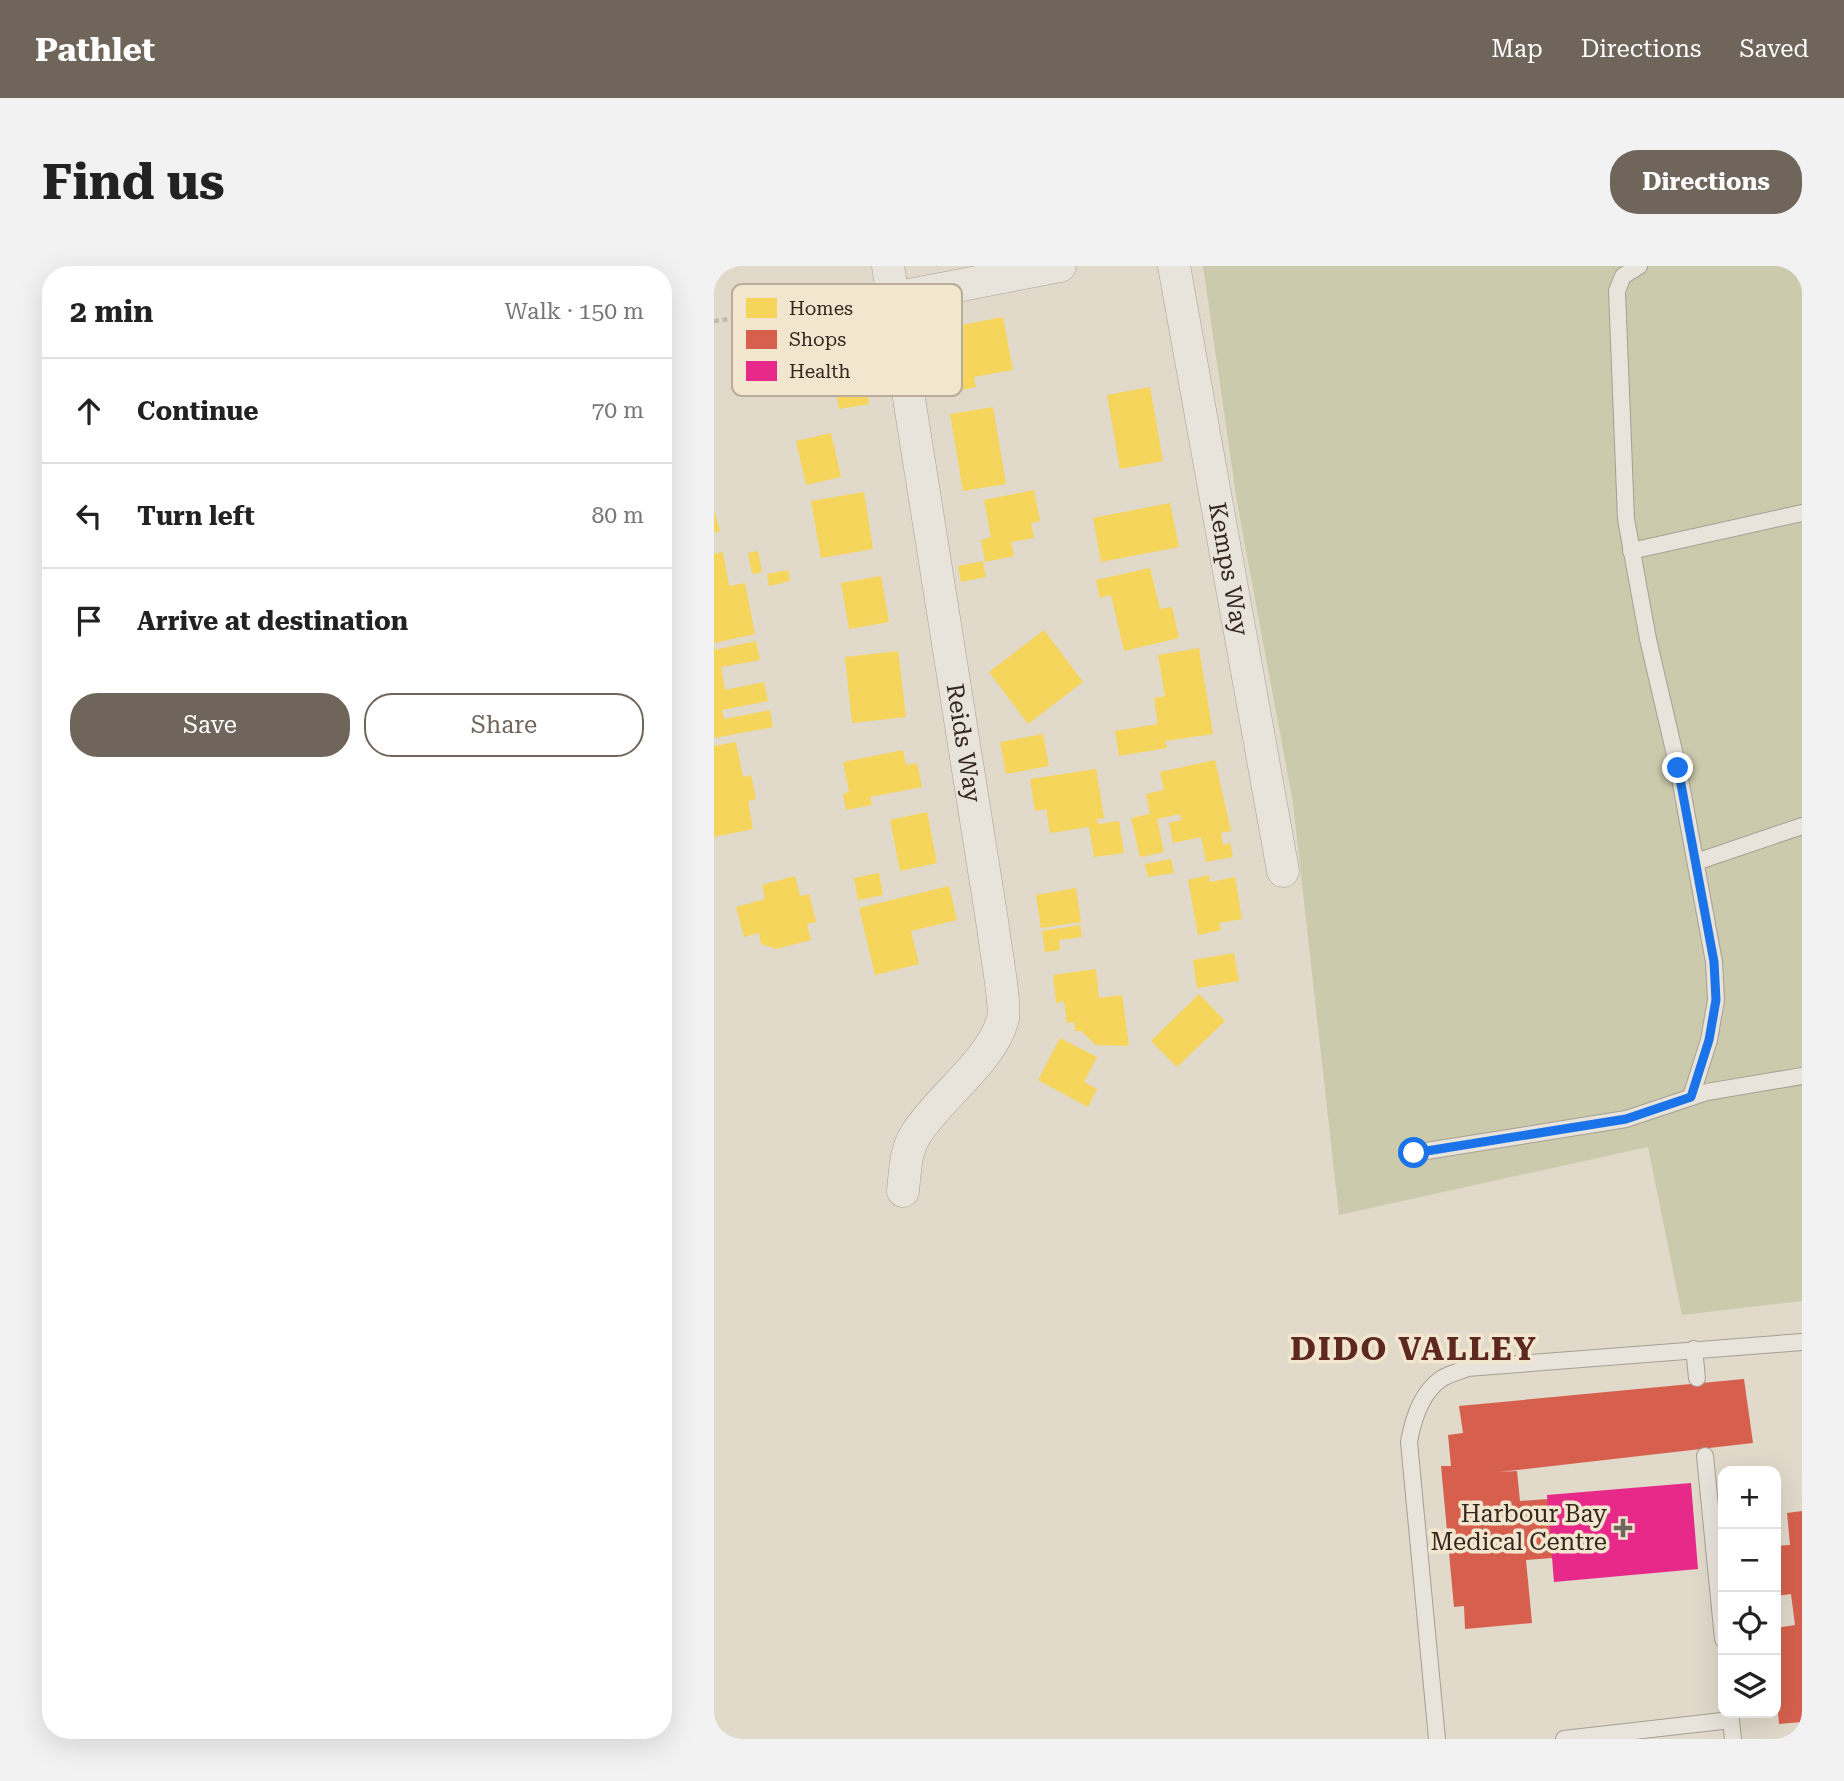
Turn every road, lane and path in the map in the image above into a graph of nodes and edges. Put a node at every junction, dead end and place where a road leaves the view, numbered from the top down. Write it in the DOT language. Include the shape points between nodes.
graph roads {
  1 [pos="888,266"];
  2 [pos="1060,266"];
  3 [pos="1174,266"];
  4 [pos="1639,266"];
  5 [pos="891,284"];
  6 [pos="962,285"];
  7 [pos="732,319"];
  8 [pos="714,321"];
  9 [pos="908,396"];
  10 [pos="1802,513"];
  11 [pos="1631,551"];
  12 [pos="1802,826"];
  13 [pos="1696,862"];
  14 [pos="1283,871"];
  15 [pos="1802,1076"];
  16 [pos="1691,1097"];
  17 [pos="1414,1153"];
  18 [pos="903,1191"];
  19 [pos="1802,1342"];
  20 [pos="1694,1349"];
  21 [pos="1697,1378"];
  22 [pos="1705,1456"];
  23 [pos="1718,1592"];
  24 [pos="1723,1718"];
  25 [pos="1731,1718"];
  26 [pos="1437,1739"];
  27 [pos="1564,1739"];
  28 [pos="1733,1739"];
  1 -- 5 [label="street, Reids Way"];
  2 -- 6 [label="street"];
  3 -- 14 [label="street, Kemps Way"];
  4 -- 11 [label="lane" via="1623,276 1618,291"];
  7 -- 8 [label="path"];
  9 -- 18 [label="street, Reids Way" via="993,927 1003,1016 997,1037 986,1052 916,1134 908,1152"];
  10 -- 11 [label="lane"];
  11 -- 13 [label="lane"];
  12 -- 13 [label="lane"];
  13 -- 16 [label="lane" via="1716,1000"];
  15 -- 16 [label="lane"];
  16 -- 17 [label="lane" via="1626,1119"];
  19 -- 20 [label="lane"];
  20 -- 21 [label="lane"];
  20 -- 26 [label="lane" via="1467,1368 1441,1379 1426,1395 1413,1416 1409,1441"];
  22 -- 23 [label="lane"];
  24 -- 27 [label="lane"];
  25 -- 28 [label="lane"];
}
